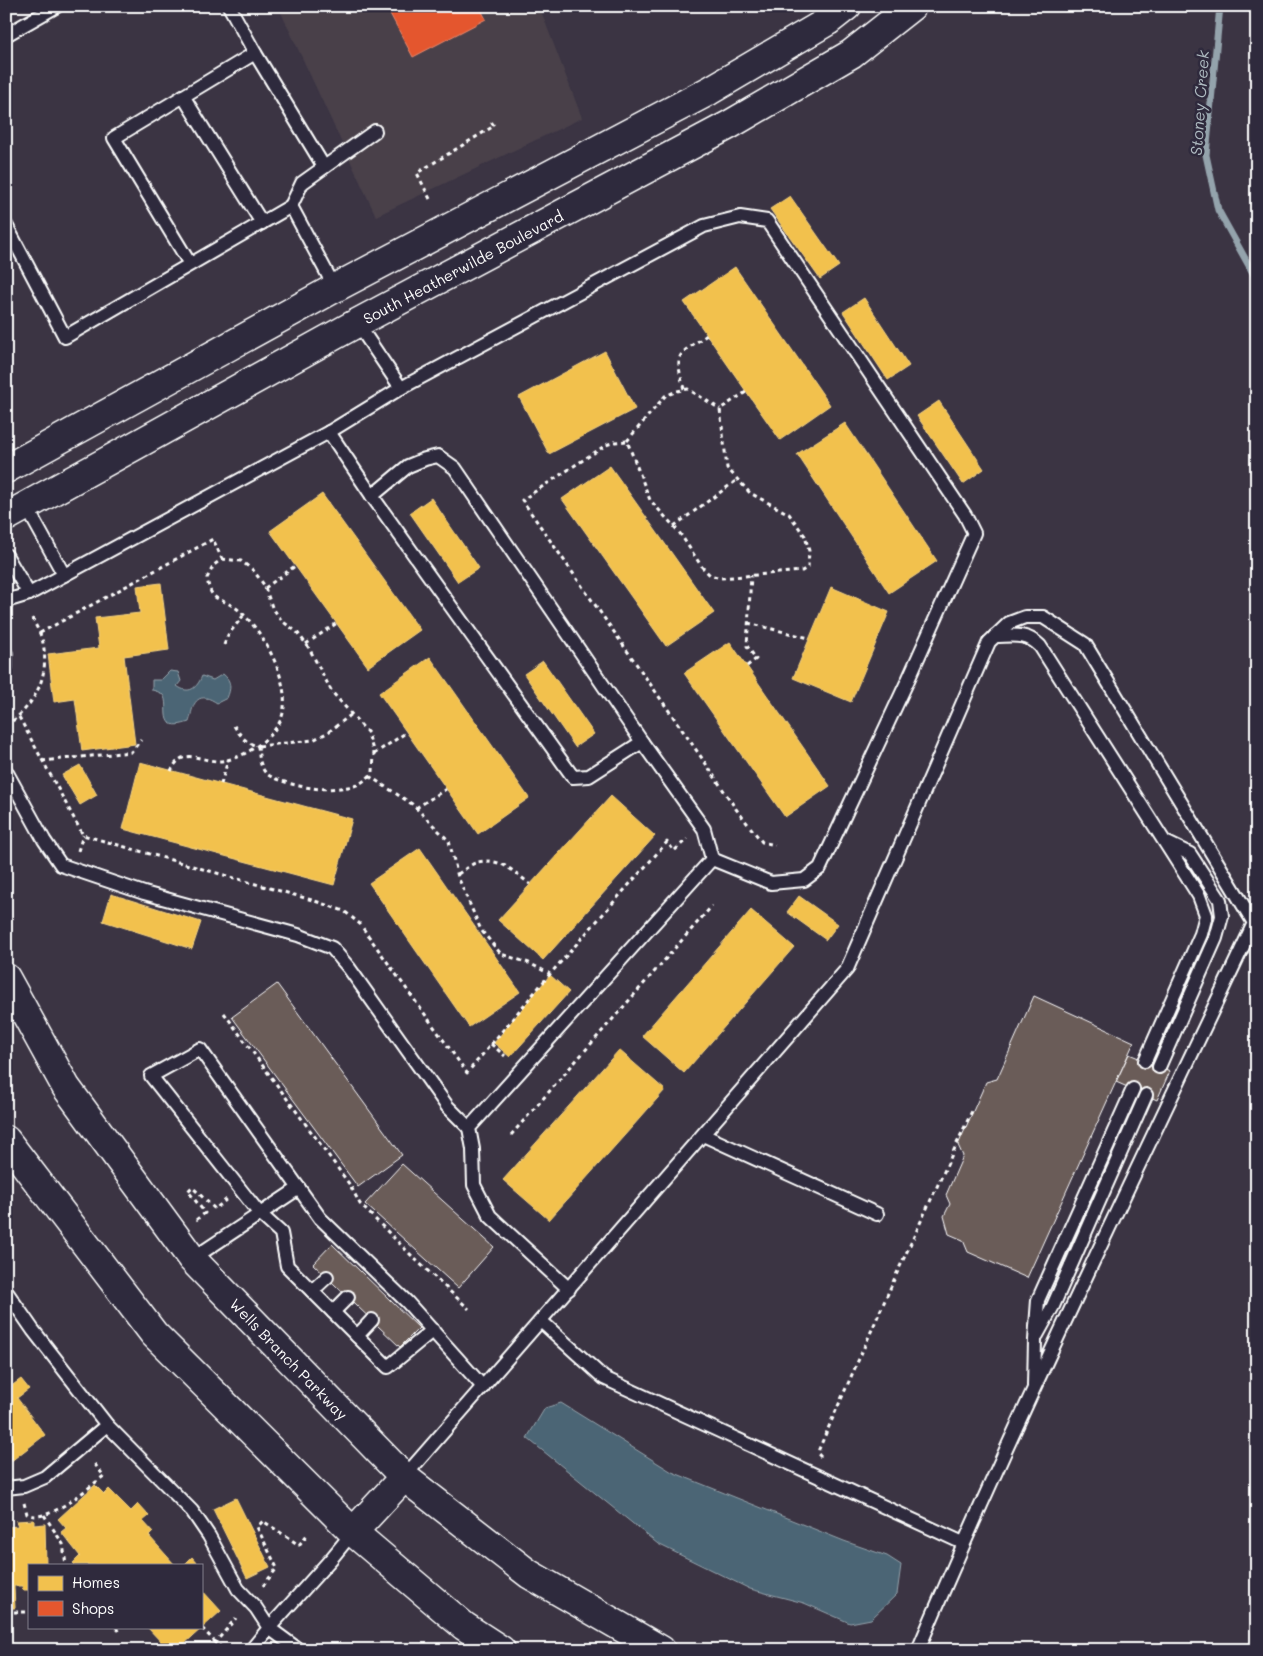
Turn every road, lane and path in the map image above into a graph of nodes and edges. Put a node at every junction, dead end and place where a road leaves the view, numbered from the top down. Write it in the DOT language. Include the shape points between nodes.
graph roads {
  1 [pos="57,6"];
  2 [pos="229,6"];
  3 [pos="847,6"];
  4 [pos="912,6"];
  5 [pos="6,35"];
  6 [pos="255,53"];
  7 [pos="183,96"];
  8 [pos="490,120"];
  9 [pos="375,130"];
  10 [pos="324,167"];
  11 [pos="430,199"];
  12 [pos="291,206"];
  13 [pos="262,223"];
  14 [pos="6,225"];
  15 [pos="190,264"];
  16 [pos="335,288"];
  17 [pos="357,323"];
  18 [pos="707,335"];
  19 [pos="401,388"];
  20 [pos="684,389"];
  21 [pos="746,392"];
  22 [pos="720,409"];
  23 [pos="329,432"];
  24 [pos="627,441"];
  25 [pos="6,469"];
  26 [pos="737,480"];
  27 [pos="372,496"];
  28 [pos="16,511"];
  29 [pos="674,526"];
  30 [pos="6,555"];
  31 [pos="222,559"];
  32 [pos="295,566"];
  33 [pos="64,575"];
  34 [pos="751,575"];
  35 [pos="265,588"];
  36 [pos="29,594"];
  37 [pos="6,601"];
  38 [pos="243,616"];
  39 [pos="32,618"];
  40 [pos="337,623"];
  41 [pos="748,623"];
  42 [pos="40,633"];
  43 [pos="994,636"];
  44 [pos="809,638"];
  45 [pos="306,644"];
  46 [pos="224,645"];
  47 [pos="6,654"];
  48 [pos="6,666"];
  49 [pos="747,666"];
  50 [pos="352,714"];
  51 [pos="233,724"];
  52 [pos="6,726"];
  53 [pos="407,732"];
  54 [pos="141,740"];
  55 [pos="642,742"];
  56 [pos="258,746"];
  57 [pos="374,754"];
  58 [pos="228,760"];
  59 [pos="42,761"];
  60 [pos="6,771"];
  61 [pos="171,771"];
  62 [pos="369,776"];
  63 [pos="221,784"];
  64 [pos="446,788"];
  65 [pos="416,808"];
  66 [pos="82,835"];
  67 [pos="687,839"];
  68 [pos="1164,841"];
  69 [pos="775,845"];
  70 [pos="78,852"];
  71 [pos="712,859"];
  72 [pos="458,874"];
  73 [pos="530,884"];
  74 [pos="712,906"];
  75 [pos="6,978"];
  76 [pos="6,1007"];
  77 [pos="224,1013"];
  78 [pos="491,1044"];
  79 [pos="505,1056"];
  80 [pos="1145,1061"];
  81 [pos="1159,1067"];
  82 [pos="66,1087"];
  83 [pos="1132,1090"];
  84 [pos="1146,1095"];
  85 [pos="972,1112"];
  86 [pos="469,1128"];
  87 [pos="511,1135"];
  88 [pos="703,1135"];
  89 [pos="6,1140"];
  90 [pos="298,1188"];
  91 [pos="233,1194"];
  92 [pos="259,1213"];
  93 [pos="877,1214"];
  94 [pos="195,1220"];
  95 [pos="192,1259"];
  96 [pos="327,1277"];
  97 [pos="569,1289"];
  98 [pos="312,1291"];
  99 [pos="6,1292"];
  100 [pos="348,1296"];
  101 [pos="469,1309"];
  102 [pos="332,1312"];
  103 [pos="372,1320"];
  104 [pos="541,1321"];
  105 [pos="432,1330"];
  106 [pos="356,1336"];
  107 [pos="1034,1340"];
  108 [pos="483,1387"];
  109 [pos="1034,1391"];
  110 [pos="107,1425"];
  111 [pos="822,1458"];
  112 [pos="93,1462"];
  113 [pos="404,1477"];
  114 [pos="6,1488"];
  115 [pos="16,1503"];
  116 [pos="44,1515"];
  117 [pos="353,1532"];
  118 [pos="307,1535"];
  119 [pos="964,1543"];
  120 [pos="66,1564"];
  121 [pos="263,1586"];
  122 [pos="6,1612"];
  123 [pos="28,1612"];
  124 [pos="236,1618"];
  125 [pos="202,1628"];
  126 [pos="269,1628"];
  127 [pos="215,1642"];
  128 [pos="209,1650"];
  129 [pos="225,1650"];
  130 [pos="251,1650"];
  131 [pos="299,1650"];
  132 [pos="501,1650"];
  133 [pos="661,1650"];
  134 [pos="918,1650"];
  1 -- 5 [label="lane"];
  2 -- 6 [label="lane"];
  3 -- 16 [label="main road" via="828,21 709,91"];
  4 -- 17 [label="main road, South Heatherwilde Boulevard" via="851,54 729,125"];
  6 -- 7 [label="lane"];
  6 -- 10 [label="lane"];
  7 -- 13 [label="lane"];
  7 -- 15 [label="lane" via="114,138"];
  8 -- 11 [label="path" via="494,126 417,173"];
  9 -- 10 [label="lane"];
  10 -- 12 [label="lane" via="302,183"];
  12 -- 13 [label="lane"];
  12 -- 16 [label="lane"];
  13 -- 15 [label="lane"];
  14 -- 15 [label="lane" via="65,337"];
  16 -- 17 [label="main road"];
  16 -- 25 [label="main road"];
  17 -- 19 [label="lane"];
  17 -- 28 [label="main road, South Heatherwilde Boulevard"];
  18 -- 20 [label="path" via="678,359"];
  19 -- 23 [label="lane"];
  19 -- 71 [label="lane" via="704,226 740,217 767,221 965,514 974,534 820,868 804,880 771,883"];
  20 -- 22 [label="path"];
  20 -- 24 [label="path" via="665,396"];
  21 -- 22 [label="path"];
  22 -- 26 [label="path" via="727,468"];
  23 -- 27 [label="lane"];
  23 -- 33 [label="lane"];
  24 -- 29 [label="path" via="650,500"];
  24 -- 69 [label="path" via="606,445 522,500 736,809 762,842"];
  26 -- 29 [label="path"];
  26 -- 34 [label="path" via="750,494 789,514 805,536 810,551 808,567 802,571"];
  27 -- 55 [label="lane" via="573,777 589,776"];
  27 -- 55 [label="lane" via="408,466 425,459 438,456 455,468"];
  28 -- 33 [label="lane"];
  29 -- 34 [label="path" via="710,575 721,578"];
  30 -- 36 [label="lane"];
  31 -- 35 [label="path" via="241,561 253,570"];
  31 -- 38 [label="path" via="206,578 209,590"];
  31 -- 42 [label="path" via="213,538"];
  32 -- 35 [label="path"];
  33 -- 36 [label="lane"];
  34 -- 41 [label="path"];
  35 -- 45 [label="path" via="282,621"];
  36 -- 37 [label="lane"];
  38 -- 46 [label="path"];
  38 -- 56 [label="path" via="265,642 275,662 284,699 282,718 270,736"];
  39 -- 42 [label="path"];
  40 -- 45 [label="path"];
  41 -- 44 [label="path"];
  41 -- 49 [label="path" via="747,646 756,659"];
  42 -- 52 [label="path" via="45,658 42,682 32,702"];
  43 -- 68 [label="lane" via="1032,638 1040,646"];
  43 -- 88 [label="lane" via="847,969"];
  43 -- 109 [label="lane" via="1009,623 1025,617 1043,617 1085,644 1254,923"];
  45 -- 50 [label="path" via="327,685"];
  47 -- 48 [label="lane"];
  50 -- 56 [label="path" via="327,734 313,740"];
  50 -- 57 [label="path" via="368,733"];
  51 -- 56 [label="path" via="241,737"];
  53 -- 57 [label="path"];
  54 -- 59 [label="path" via="131,752"];
  55 -- 71 [label="lane" via="704,829"];
  56 -- 58 [label="path"];
  56 -- 62 [label="path" via="259,761 265,773 276,779 321,789 354,786"];
  57 -- 62 [label="path" via="373,772"];
  58 -- 61 [label="path" via="184,757 176,761"];
  58 -- 63 [label="path"];
  60 -- 86 [label="lane" via="60,865 144,893 298,935 332,948 447,1106"];
  62 -- 65 [label="path"];
  64 -- 65 [label="path"];
  65 -- 72 [label="path" via="448,841"];
  66 -- 70 [label="path"];
  67 -- 72 [label="path" via="674,851 667,842 550,974 530,962 502,954 481,930"];
  68 -- 80 [label="lane" via="1199,896 1206,915 1201,934"];
  68 -- 81 [label="lane" via="1190,854 1220,900 1222,916 1216,938"];
  71 -- 86 [label="lane"];
  72 -- 73 [label="path" via="476,862 490,861 504,864"];
  74 -- 87 [label="path"];
  75 -- 82 [label="main road, Wells Branch Parkway"];
  76 -- 82 [label="main road"];
  77 -- 101 [label="path" via="350,1185 360,1204"];
  78 -- 79 [label="path"];
  82 -- 95 [label="main road, Wells Branch Parkway"];
  83 -- 107 [label="lane" via="1038,1300"];
  84 -- 107 [label="lane" via="1053,1306"];
  85 -- 111 [label="path" via="819,1449 818,1454"];
  86 -- 97 [label="lane" via="474,1185 490,1216"];
  88 -- 93 [label="lane"];
  88 -- 97 [label="lane"];
  89 -- 117 [label="main road" via="154,1334"];
  90 -- 92 [label="lane"];
  90 -- 92 [label="lane" via="200,1049 151,1076"];
  90 -- 105 [label="lane" via="349,1254"];
  91 -- 94 [label="path" via="215,1209 192,1187 188,1191 205,1213"];
  92 -- 95 [label="lane"];
  92 -- 98 [label="lane" via="281,1233 287,1266"];
  95 -- 113 [label="main road, Wells Branch Parkway"];
  96 -- 98 [label="lane"];
  97 -- 104 [label="lane"];
  98 -- 102 [label="lane"];
  99 -- 110 [label="lane"];
  100 -- 102 [label="lane"];
  102 -- 106 [label="lane"];
  103 -- 106 [label="lane"];
  104 -- 108 [label="lane"];
  104 -- 119 [label="lane" via="604,1378"];
  105 -- 106 [label="lane" via="388,1367"];
  105 -- 108 [label="lane"];
  107 -- 109 [label="lane"];
  108 -- 113 [label="lane"];
  109 -- 119 [label="lane"];
  110 -- 114 [label="lane" via="46,1478"];
  110 -- 126 [label="lane" via="192,1511 238,1589"];
  112 -- 116 [label="path" via="104,1476 59,1509"];
  113 -- 117 [label="main road"];
  113 -- 133 [label="main road, Wells Branch Parkway" via="529,1574"];
  115 -- 116 [label="path" via="25,1502 27,1514 33,1517"];
  116 -- 120 [label="path" via="63,1544"];
  117 -- 126 [label="lane"];
  117 -- 132 [label="main road" via="464,1626"];
  118 -- 121 [label="path" via="299,1545 263,1521 258,1527 278,1568"];
  119 -- 134 [label="lane"];
  122 -- 123 [label="path"];
  124 -- 127 [label="path"];
  125 -- 127 [label="path"];
  126 -- 130 [label="lane"];
  126 -- 131 [label="lane"];
  127 -- 128 [label="path"];
  127 -- 129 [label="path"];
}
